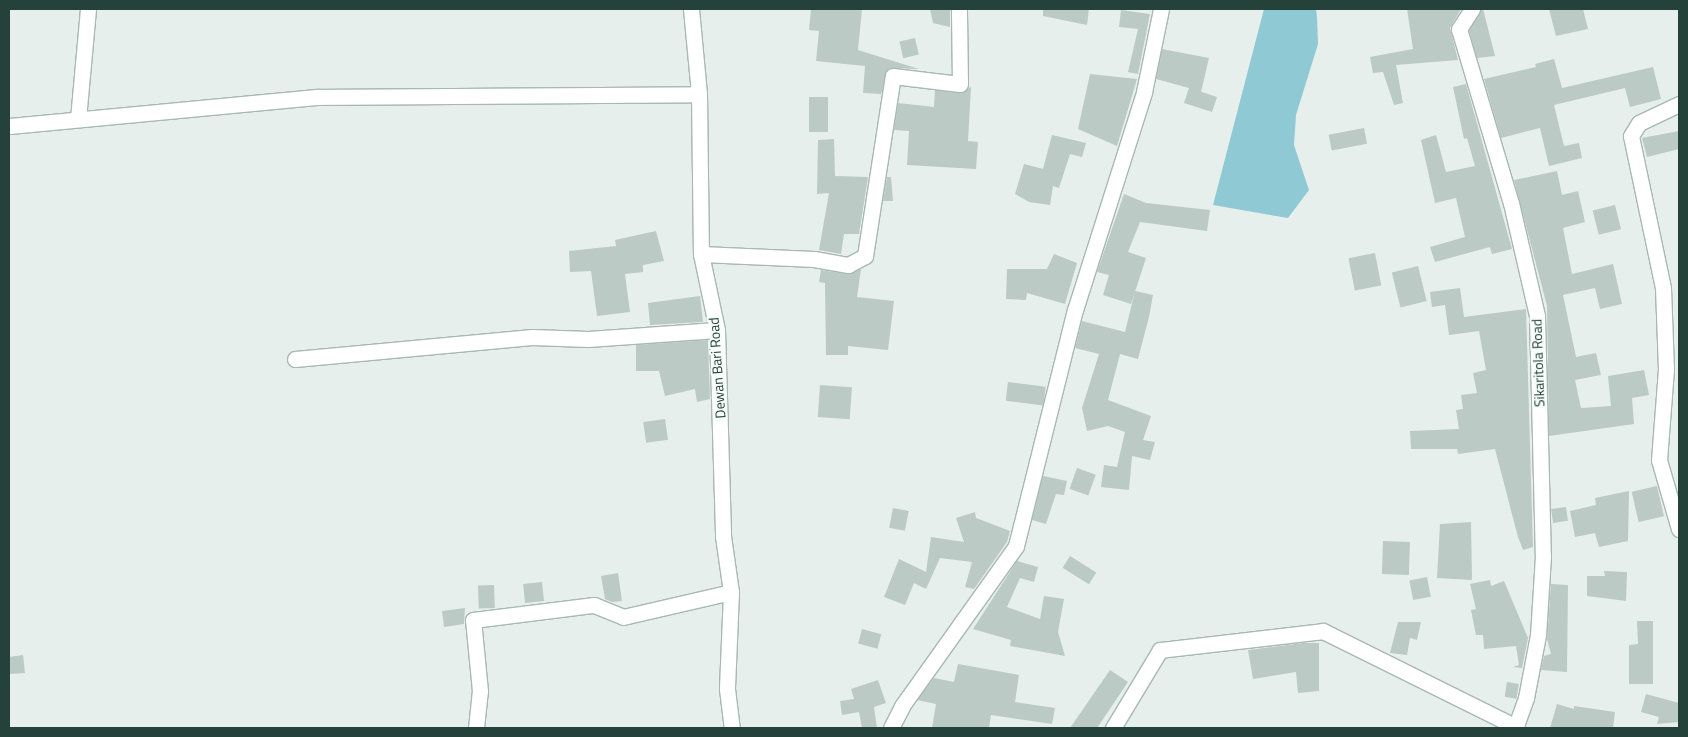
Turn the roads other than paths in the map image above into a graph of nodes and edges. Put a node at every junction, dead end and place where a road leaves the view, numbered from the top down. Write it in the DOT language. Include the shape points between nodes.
graph roads {
  1 [pos="88,9"];
  2 [pos="690,9"];
  3 [pos="959,9"];
  4 [pos="1161,9"];
  5 [pos="1472,9"];
  6 [pos="699,94"];
  7 [pos="1679,104"];
  8 [pos="78,119"];
  9 [pos="9,126"];
  10 [pos="701,254"];
  11 [pos="717,330"];
  12 [pos="295,359"];
  13 [pos="1679,529"];
  14 [pos="731,592"];
  15 [pos="1515,727"];
  16 [pos="476,728"];
  17 [pos="732,728"];
  18 [pos="891,728"];
  19 [pos="1113,728"];
  1 -- 8 [label="street"];
  2 -- 6 [label="street, Dewan Bari Road"];
  3 -- 10 [label="street" via="960,84 893,76 865,256 848,265 814,259"];
  4 -- 18 [label="street" via="1144,92 1075,310 1016,546 902,706"];
  5 -- 15 [label="street, Sikaritola Road" via="1459,29 1511,204 1537,316 1543,556 1538,635 1526,698"];
  6 -- 8 [label="street" via="317,96"];
  6 -- 10 [label="street, Dewan Bari Road"];
  7 -- 13 [label="street" via="1639,123 1631,136 1659,260 1665,304 1666,369 1659,460"];
  8 -- 9 [label="street"];
  10 -- 11 [label="street, Dewan Bari Road"];
  11 -- 12 [label="street" via="588,339 532,337"];
  11 -- 14 [label="street, Dewan Bari Road" via="723,536"];
  14 -- 16 [label="street" via="623,617 594,605 472,620 480,690"];
  14 -- 17 [label="street, Dewan Bari Road" via="727,689"];
  15 -- 19 [label="street" via="1323,631 1160,650"];
}
